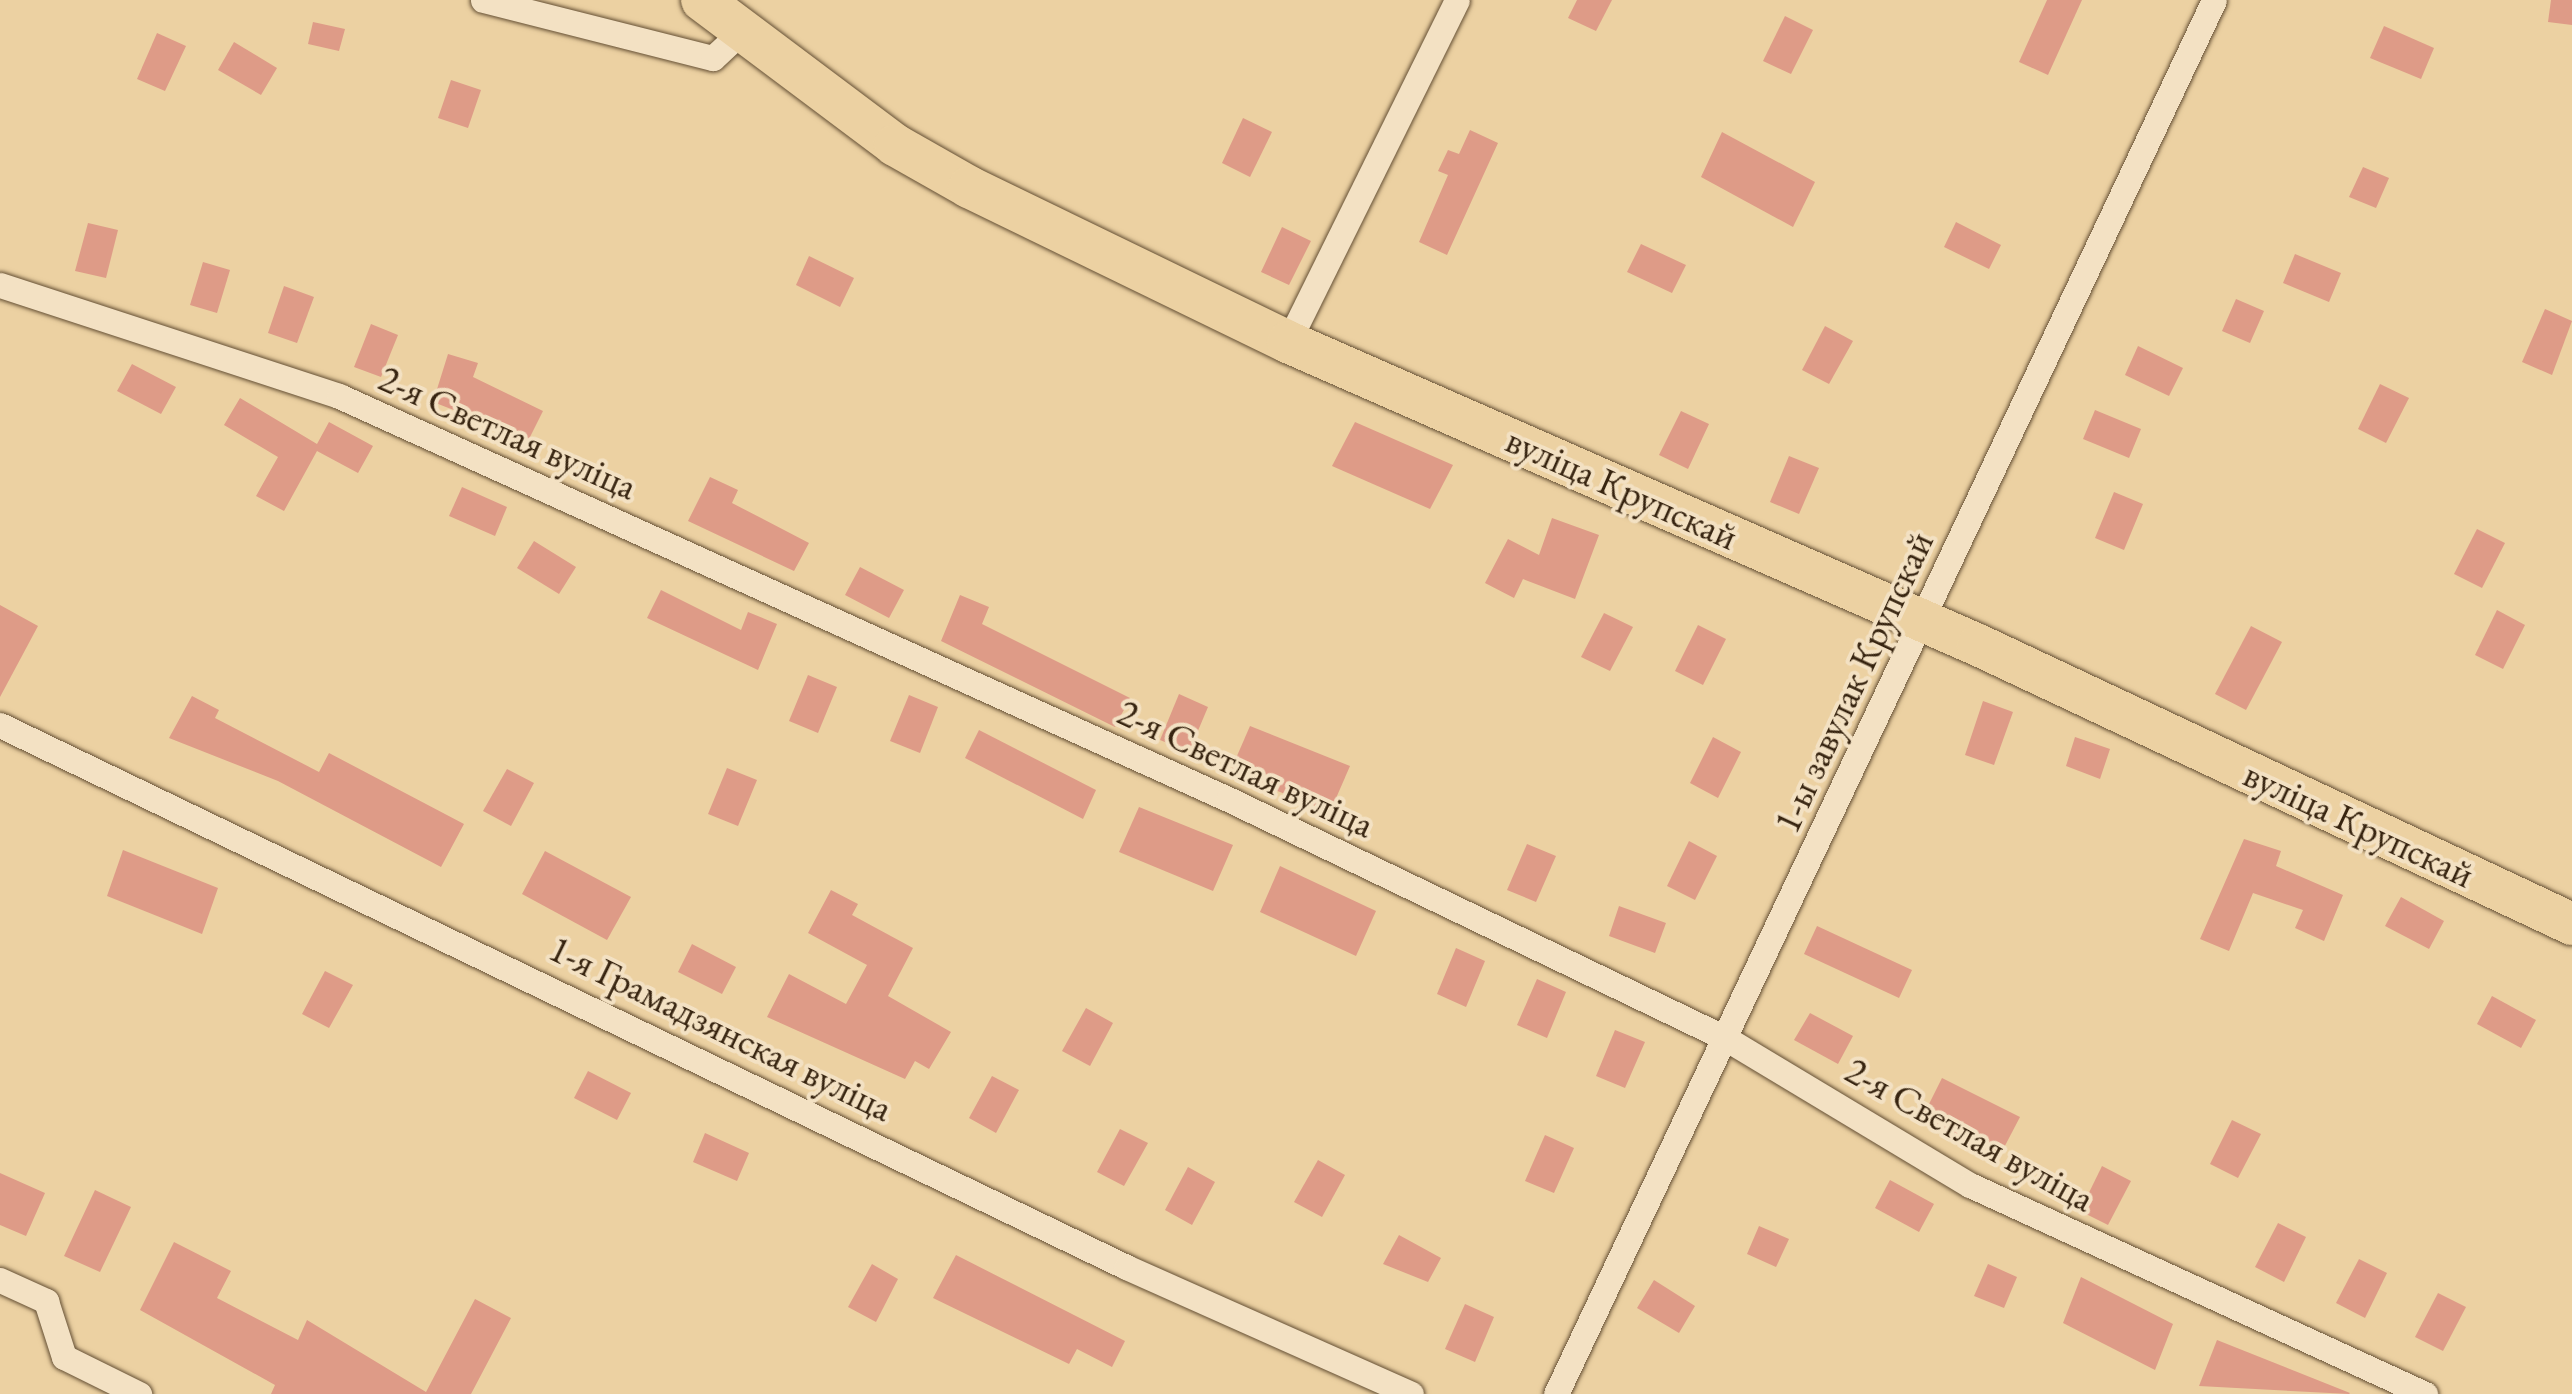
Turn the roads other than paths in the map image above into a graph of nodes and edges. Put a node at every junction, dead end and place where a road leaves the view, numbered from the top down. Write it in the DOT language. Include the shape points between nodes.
graph roads {
  1 [pos="482,0"];
  2 [pos="702,0"];
  3 [pos="1457,0"];
  4 [pos="2214,0"];
  5 [pos="741,32"];
  6 [pos="0,285"];
  7 [pos="1288,342"];
  8 [pos="1927,622"];
  9 [pos="0,725"];
  10 [pos="2572,924"];
  11 [pos="1725,1038"];
  12 [pos="0,1280"];
  13 [pos="139,1394"];
  14 [pos="1411,1394"];
  15 [pos="1556,1394"];
  16 [pos="2425,1394"];
  1 -- 5 [label="street" via="713,58"];
  2 -- 5 [label="main road, вуліца Крупскай"];
  3 -- 7 [label="street"];
  4 -- 8 [label="street, 1-ы завулак Крупскай"];
  5 -- 7 [label="main road, вуліца Крупскай" via="969,188"];
  6 -- 11 [label="street, 2-я Светлая вуліца" via="339,396 1228,798"];
  7 -- 8 [label="main road, вуліца Крупскай"];
  8 -- 10 [label="main road, вуліца Крупскай"];
  8 -- 11 [label="street, 1-ы завулак Крупскай"];
  9 -- 14 [label="street, 1-я Грамадзянская вуліца" via="1126,1267"];
  11 -- 15 [label="street, 1-ы завулак Крупскай"];
  11 -- 16 [label="street, 2-я Светлая вуліца" via="1970,1185"];
  12 -- 13 [label="street" via="46,1301 64,1357"];
}
